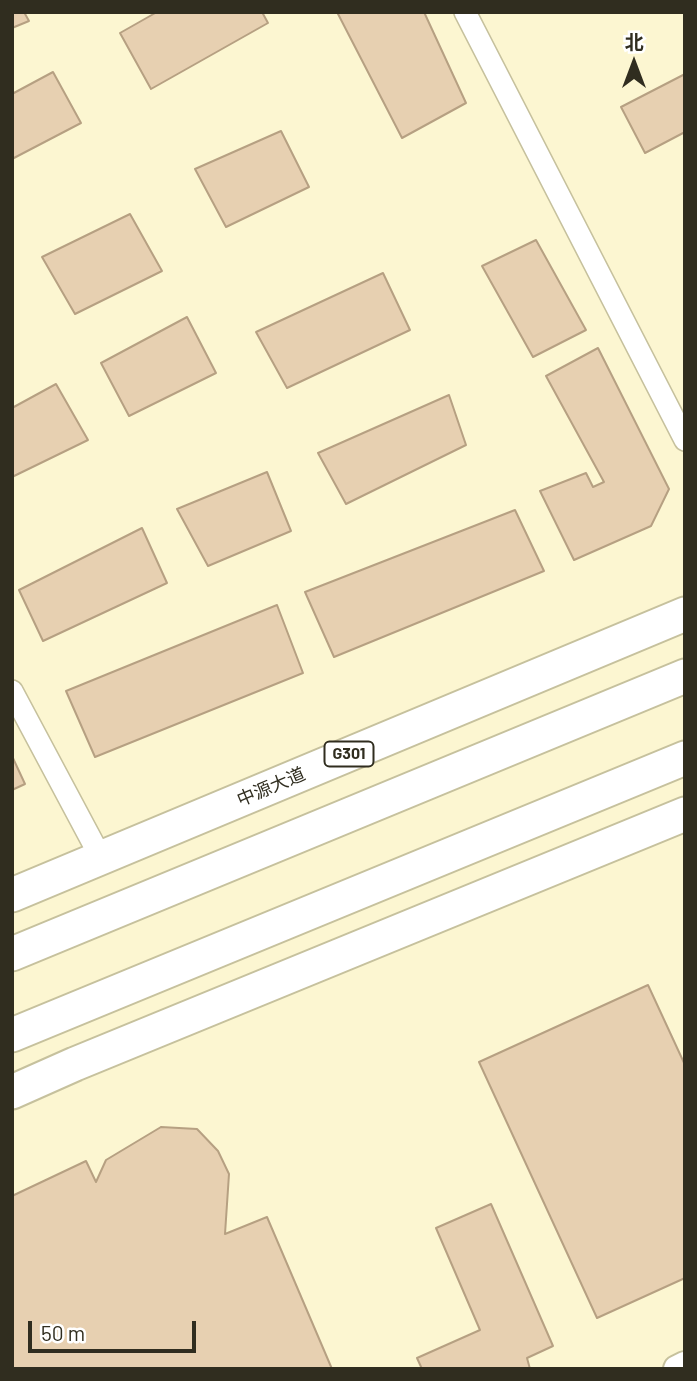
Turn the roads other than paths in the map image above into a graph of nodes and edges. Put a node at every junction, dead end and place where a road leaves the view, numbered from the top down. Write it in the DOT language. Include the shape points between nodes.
graph roads {
  1 [pos="465,12"];
  2 [pos="685,440"];
  3 [pos="685,614"];
  4 [pos="685,676"];
  5 [pos="12,691"];
  6 [pos="685,758"];
  7 [pos="685,814"];
  8 [pos="101,858"];
  9 [pos="12,895"];
  10 [pos="12,954"];
  11 [pos="12,1035"];
  12 [pos="12,1091"];
  13 [pos="685,1365"];
  14 [pos="677,1369"];
  1 -- 2 [label="street"];
  3 -- 8 [label="highway, 中源大道 / G301"];
  4 -- 10 [label="highway"];
  5 -- 8 [label="street"];
  6 -- 11 [label="highway"];
  7 -- 12 [label="highway"];
  8 -- 9 [label="highway, 中源大道 / G301"];
  13 -- 14 [label="street"];
}
